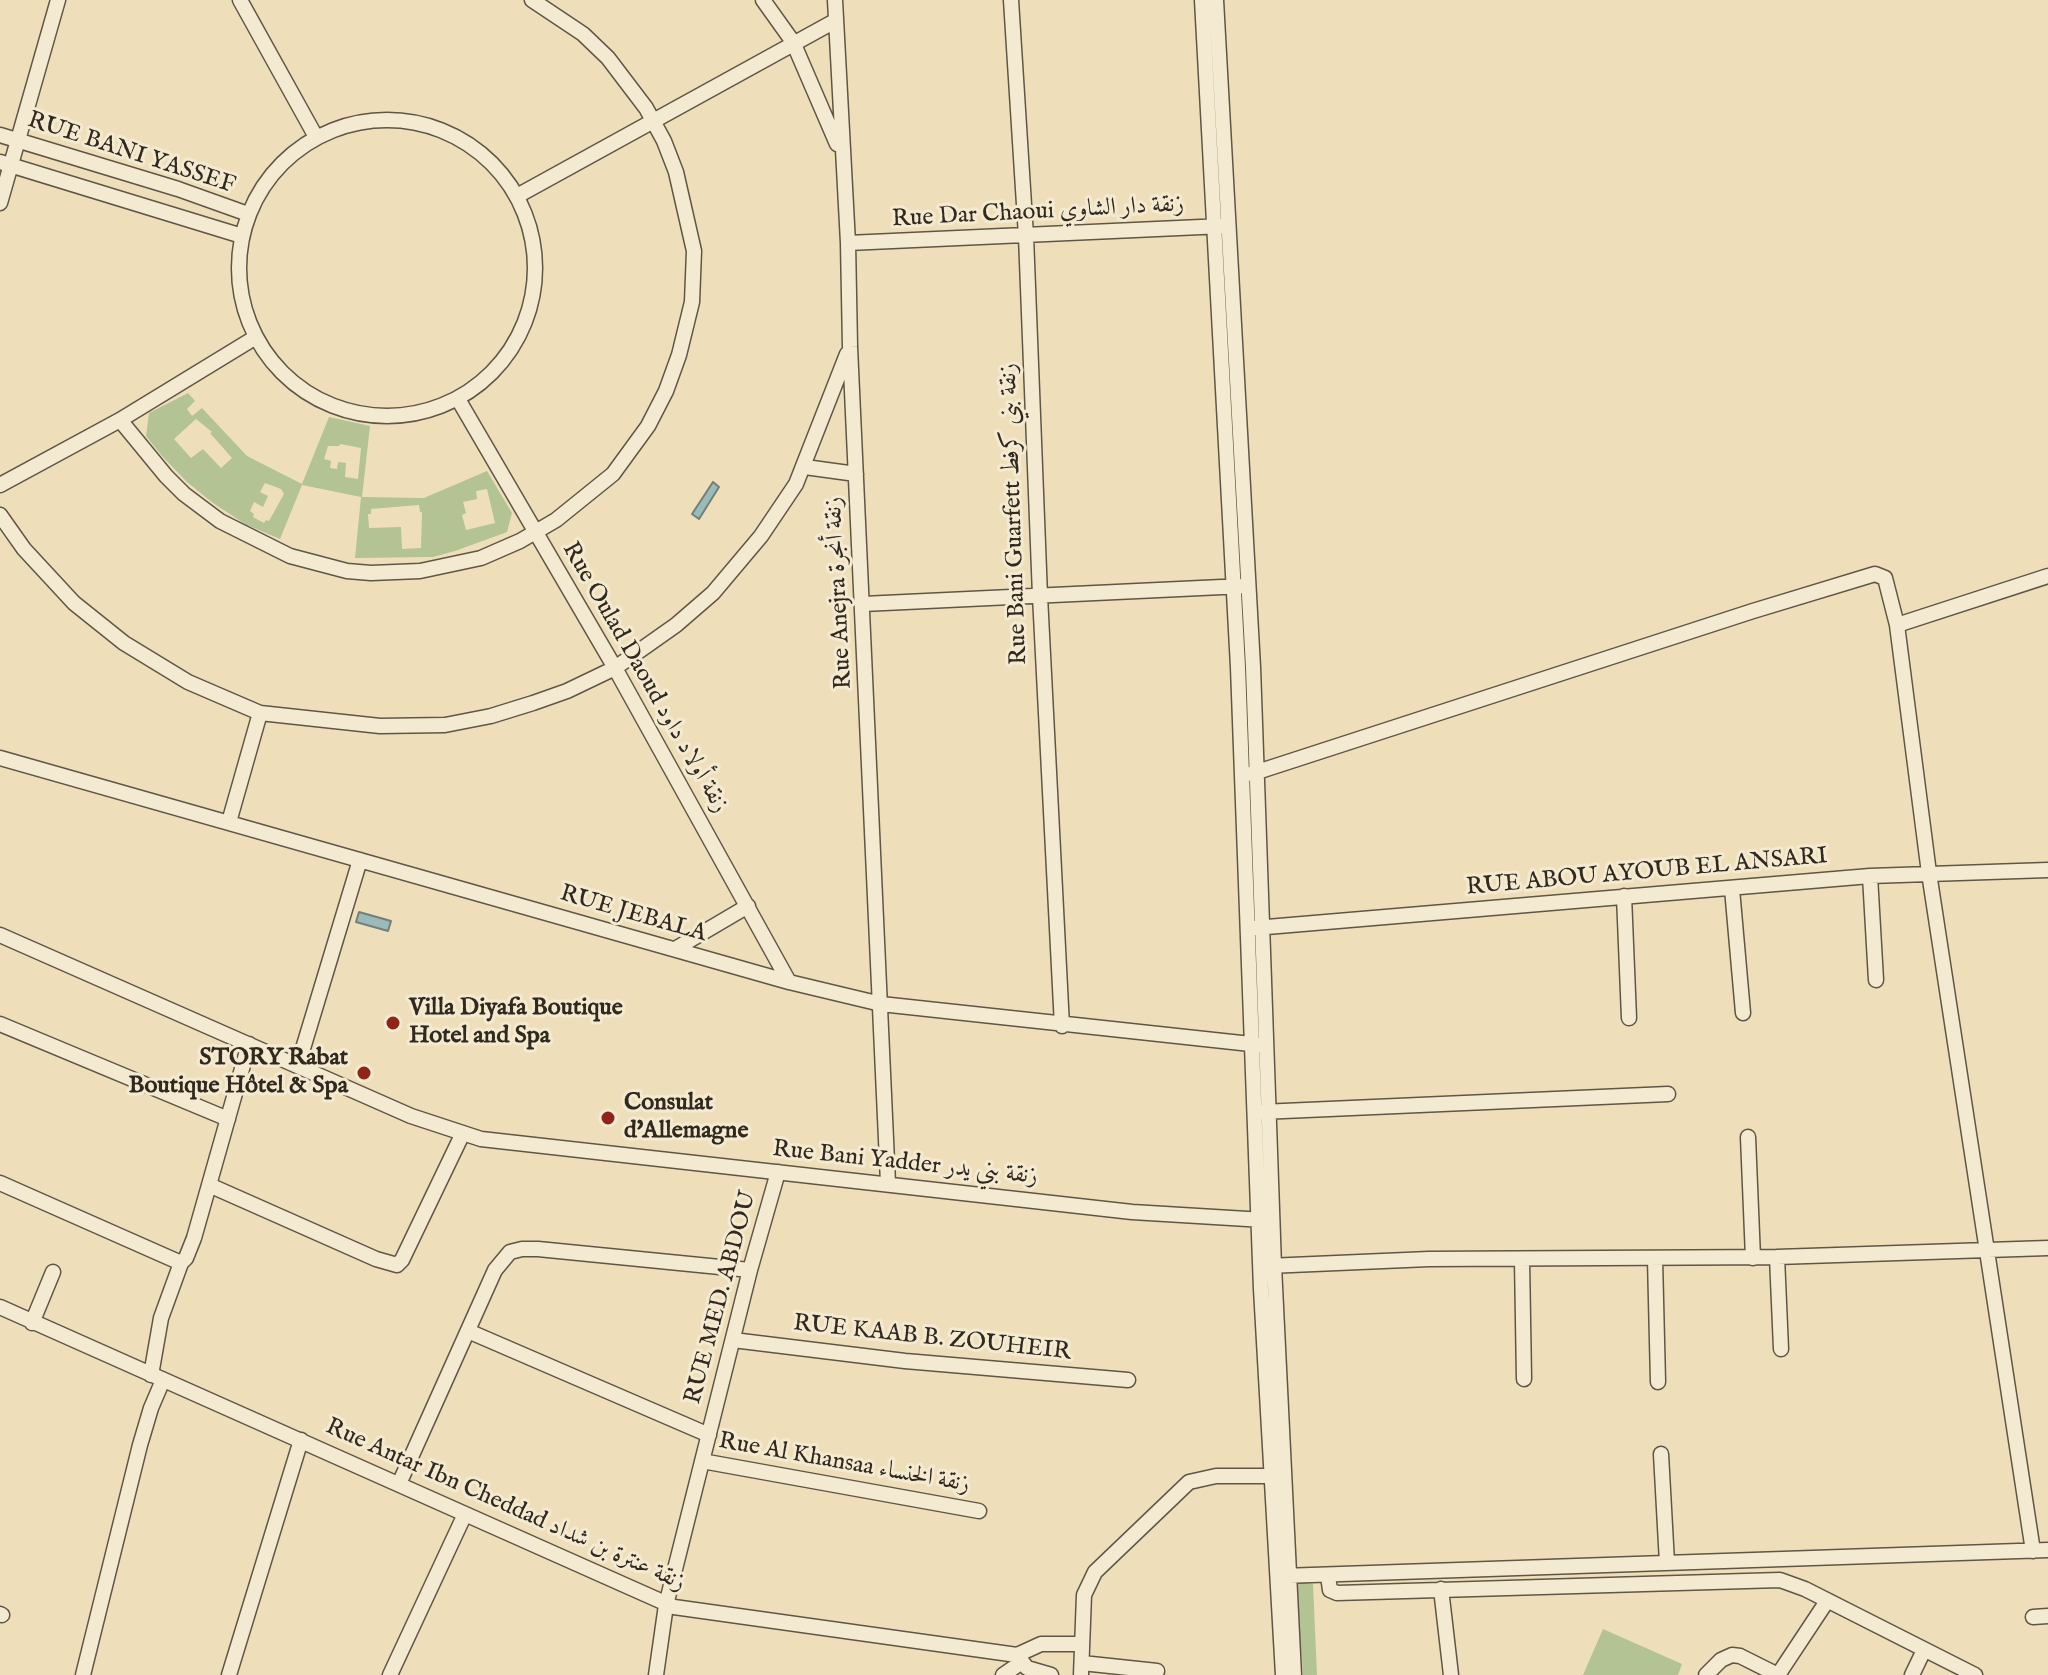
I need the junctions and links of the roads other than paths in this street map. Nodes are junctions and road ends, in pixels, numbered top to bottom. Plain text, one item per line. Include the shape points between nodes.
1 (58, 0) edge
2 (240, 0) edge
3 (532, 0) edge
4 (763, 0) edge
5 (835, 0) edge
6 (1011, 0) edge
7 (1202, 0) edge
8 (1216, 0) edge
9 (835, 21) junction
10 (793, 42) junction
11 (654, 120) junction
12 (0, 135) edge
13 (316, 137) junction
14 (17, 140) junction
15 (842, 155) junction
16 (5, 164) edge
17 (517, 196) junction
18 (0, 203) edge
19 (248, 214) junction
20 (1222, 226) junction
21 (242, 236) junction
22 (1026, 236) junction
23 (848, 243) junction
24 (256, 337) junction
25 (850, 347) junction
26 (458, 399) junction
27 (120, 420) junction
28 (805, 467) junction
29 (856, 474) junction
30 (0, 485) edge
31 (0, 515) edge
32 (535, 533) junction
33 (2048, 576) edge
34 (1241, 586) junction
35 (1040, 596) junction
36 (863, 604) junction
37 (1897, 625) junction
38 (615, 668) junction
39 (260, 713) junction
40 (0, 758) edge
41 (1250, 775) junction
42 (229, 822) junction
43 (360, 860) junction
44 (2048, 870) edge
45 (1929, 873) junction
46 (1870, 876) junction
47 (1732, 889) junction
48 (1624, 896) junction
49 (748, 906) junction
50 (1257, 928) junction
51 (0, 935) edge
52 (675, 949) junction
53 (1876, 980) dead end
54 (789, 982) junction
55 (881, 1004) junction
56 (1743, 1013) dead end
57 (1629, 1018) dead end
58 (0, 1024) edge
59 (1062, 1026) junction
60 (249, 1044) junction
61 (1260, 1045) junction
62 (298, 1065) junction
63 (1668, 1094) dead end
64 (1262, 1112) junction
65 (228, 1119) junction
66 (462, 1135) junction
67 (1748, 1137) dead end
68 (778, 1172) junction
69 (0, 1183) edge
70 (888, 1183) junction
71 (209, 1185) junction
72 (1265, 1220) junction
73 (2048, 1248) edge
74 (1986, 1250) junction
75 (1777, 1257) junction
76 (1753, 1258) junction
77 (1655, 1259) junction
78 (1522, 1260) junction
79 (181, 1263) junction
80 (1267, 1266) junction
81 (750, 1270) junction
82 (53, 1272) dead end
83 (0, 1307) edge
84 (32, 1323) junction
85 (468, 1331) junction
86 (733, 1340) junction
87 (1781, 1349) dead end
88 (157, 1378) junction
89 (1524, 1379) dead end
90 (1128, 1380) dead end
91 (1658, 1382) dead end
92 (709, 1435) junction
93 (301, 1440) junction
94 (1661, 1454) dead end
95 (702, 1461) junction
96 (1278, 1476) junction
97 (399, 1484) junction
98 (979, 1511) dead end
99 (465, 1514) junction
100 (2041, 1550) edge
101 (1667, 1563) junction
102 (1284, 1576) junction
103 (1328, 1576) junction
104 (1441, 1589) junction
105 (1827, 1601) junction
106 (666, 1605) junction
107 (1081, 1644) junction
108 (1924, 1650) junction
109 (1019, 1659) junction
110 (1082, 1669) edge
111 (1157, 1671) dead end
112 (83, 1675) edge
113 (229, 1675) edge
114 (390, 1675) edge
115 (656, 1675) edge
116 (1003, 1675) edge
117 (1051, 1675) edge
118 (1283, 1675) edge
119 (1294, 1675) edge
120 (1451, 1675) edge
121 (1706, 1675) edge
122 (1912, 1675) edge
123 (1975, 1675) edge

1 - 14 street
2 - 13 street
3 - 11 street via 565,20 608,58
4 - 10 street
5 - 9 street, Rue Anejra زنقة أنجرة
6 - 22 street, Rue Bani Guarfett زنقة بني كرفط
7 - 20 street
8 - 20 street
9 - 10 street
9 - 15 street, Rue Anejra زنقة أنجرة
10 - 11 street
10 - 15 street
11 - 17 street
11 - 32 street via 676,172 694,251 689,323 666,391 635,448 585,498
12 - 14 street, RUE BANI YASSEF
13 - 17 street via 371,120 428,126 479,152
13 - 19 street via 283,162
14 - 16 street
14 - 19 street, RUE BANI YASSEF
15 - 23 street, Rue Anejra زنقة أنجرة
16 - 18 street
16 - 21 street, RUE BANI YASSEF
17 - 26 street via 530,227 535,260 524,325 508,355
19 - 21 street
20 - 22 street, Rue Dar Chaoui زنقة دار الشاوي
20 - 34 street
21 - 24 street via 240,287
22 - 23 street, Rue Dar Chaoui زنقة دار الشاوي
22 - 35 street, Rue Bani Guarfett زنقة بني كرفط
23 - 25 street, Rue Anejra زنقة أنجرة
24 - 26 street via 299,387 328,404 394,416
24 - 27 street
25 - 28 street
25 - 29 street, Rue Anejra زنقة أنجرة
26 - 32 street, Rue Oulad Daoud زنقة أولاد داود
27 - 30 street
27 - 32 street via 166,476 202,509 264,545 308,561 371,573 420,571 481,558
28 - 29 street
28 - 38 street via 761,536 713,593
29 - 36 street, Rue Anejra زنقة أنجرة
31 - 39 street via 74,603 124,643 188,682
32 - 38 street, Rue Oulad Daoud زنقة أولاد داود
33 - 37 street
34 - 35 street
34 - 41 street
35 - 36 street
35 - 59 street, Rue Bani Guarfett زنقة بني كرفط
36 - 55 street, Rue Anejra زنقة أنجرة
37 - 41 street via 1888,581 1875,574
37 - 45 street
38 - 39 street via 533,703 445,725 380,726
38 - 49 street, Rue Oulad Daoud زنقة أولاد داود
39 - 42 street
40 - 42 street, RUE JEBALA
41 - 50 street
42 - 43 street, RUE JEBALA
43 - 52 street, RUE JEBALA
43 - 62 street
44 - 45 street, RUE ABOU AYOUB EL ANSARI
45 - 46 street, RUE ABOU AYOUB EL ANSARI
45 - 74 street
46 - 47 street, RUE ABOU AYOUB EL ANSARI
46 - 53 street
47 - 48 street, RUE ABOU AYOUB EL ANSARI
47 - 56 street
48 - 50 street, RUE ABOU AYOUB EL ANSARI
48 - 57 street
49 - 52 street
49 - 54 street, Rue Oulad Daoud زنقة أولاد داود
50 - 61 street
51 - 60 street, Rue Bani Yadder زنقة بني يدر
52 - 54 street, RUE JEBALA
54 - 55 street, RUE JEBALA
55 - 59 street, RUE JEBALA
55 - 70 street, Rue Anejra زنقة أنجرة
58 - 65 street
59 - 61 street, RUE JEBALA
60 - 62 street, Rue Bani Yadder زنقة بني يدر
60 - 65 street
61 - 64 street
62 - 66 street, Rue Bani Yadder زنقة بني يدر
63 - 64 street
64 - 72 street
65 - 71 street
66 - 68 street, Rue Bani Yadder زنقة بني يدر
66 - 71 street via 397,1265
67 - 76 street
68 - 70 street, Rue Bani Yadder زنقة بني يدر
68 - 81 street, RUE MED. ABDOU
69 - 79 street
70 - 72 street, Rue Bani Yadder زنقة بني يدر via 1132,1212
71 - 79 street
72 - 80 street
73 - 74 street
74 - 75 street
74 - 100 street
75 - 76 street
75 - 87 street
76 - 77 street
77 - 78 street
77 - 91 street
78 - 80 street
78 - 89 street
79 - 88 street via 156,1333
80 - 96 street
81 - 85 street via 518,1249 498,1264
81 - 86 street, RUE MED. ABDOU
82 - 84 street
83 - 84 street, Rue Antar Ibn Cheddad زنقة عنترة بن شداد
84 - 88 street, Rue Antar Ibn Cheddad زنقة عنترة بن شداد
85 - 92 street, RUE MED. ABDOU
85 - 97 street
86 - 90 street, RUE KAAB B. ZOUHEIR
86 - 92 street, RUE MED. ABDOU
88 - 93 street, Rue Antar Ibn Cheddad زنقة عنترة بن شداد
88 - 112 street
92 - 95 street, RUE MED. ABDOU
93 - 97 street, Rue Antar Ibn Cheddad زنقة عنترة بن شداد
93 - 113 street
94 - 101 street
95 - 98 street, Rue Al Khansaa زنقة الخنساء
95 - 106 street, RUE MED. ABDOU
96 - 102 street
96 - 107 street via 1207,1477 1183,1486 1091,1577 1084,1595
97 - 99 street, Rue Antar Ibn Cheddad زنقة عنترة بن شداد
99 - 106 street, Rue Antar Ibn Cheddad زنقة عنترة بن شداد
99 - 114 street
100 - 101 street
101 - 103 street
102 - 103 street
102 - 118 street
102 - 119 street
103 - 104 street via 1334,1593
104 - 105 street via 1780,1580
104 - 120 street
105 - 108 street
105 - 121 street via 1778,1675 1732,1655
106 - 109 street, Rue Antar Ibn Cheddad زنقة عنترة بن شداد
106 - 115 street, RUE MED. ABDOU
107 - 109 street via 1041,1644
107 - 110 street
108 - 122 street
108 - 123 street
109 - 116 street
109 - 117 street via 1034,1671
110 - 111 street

